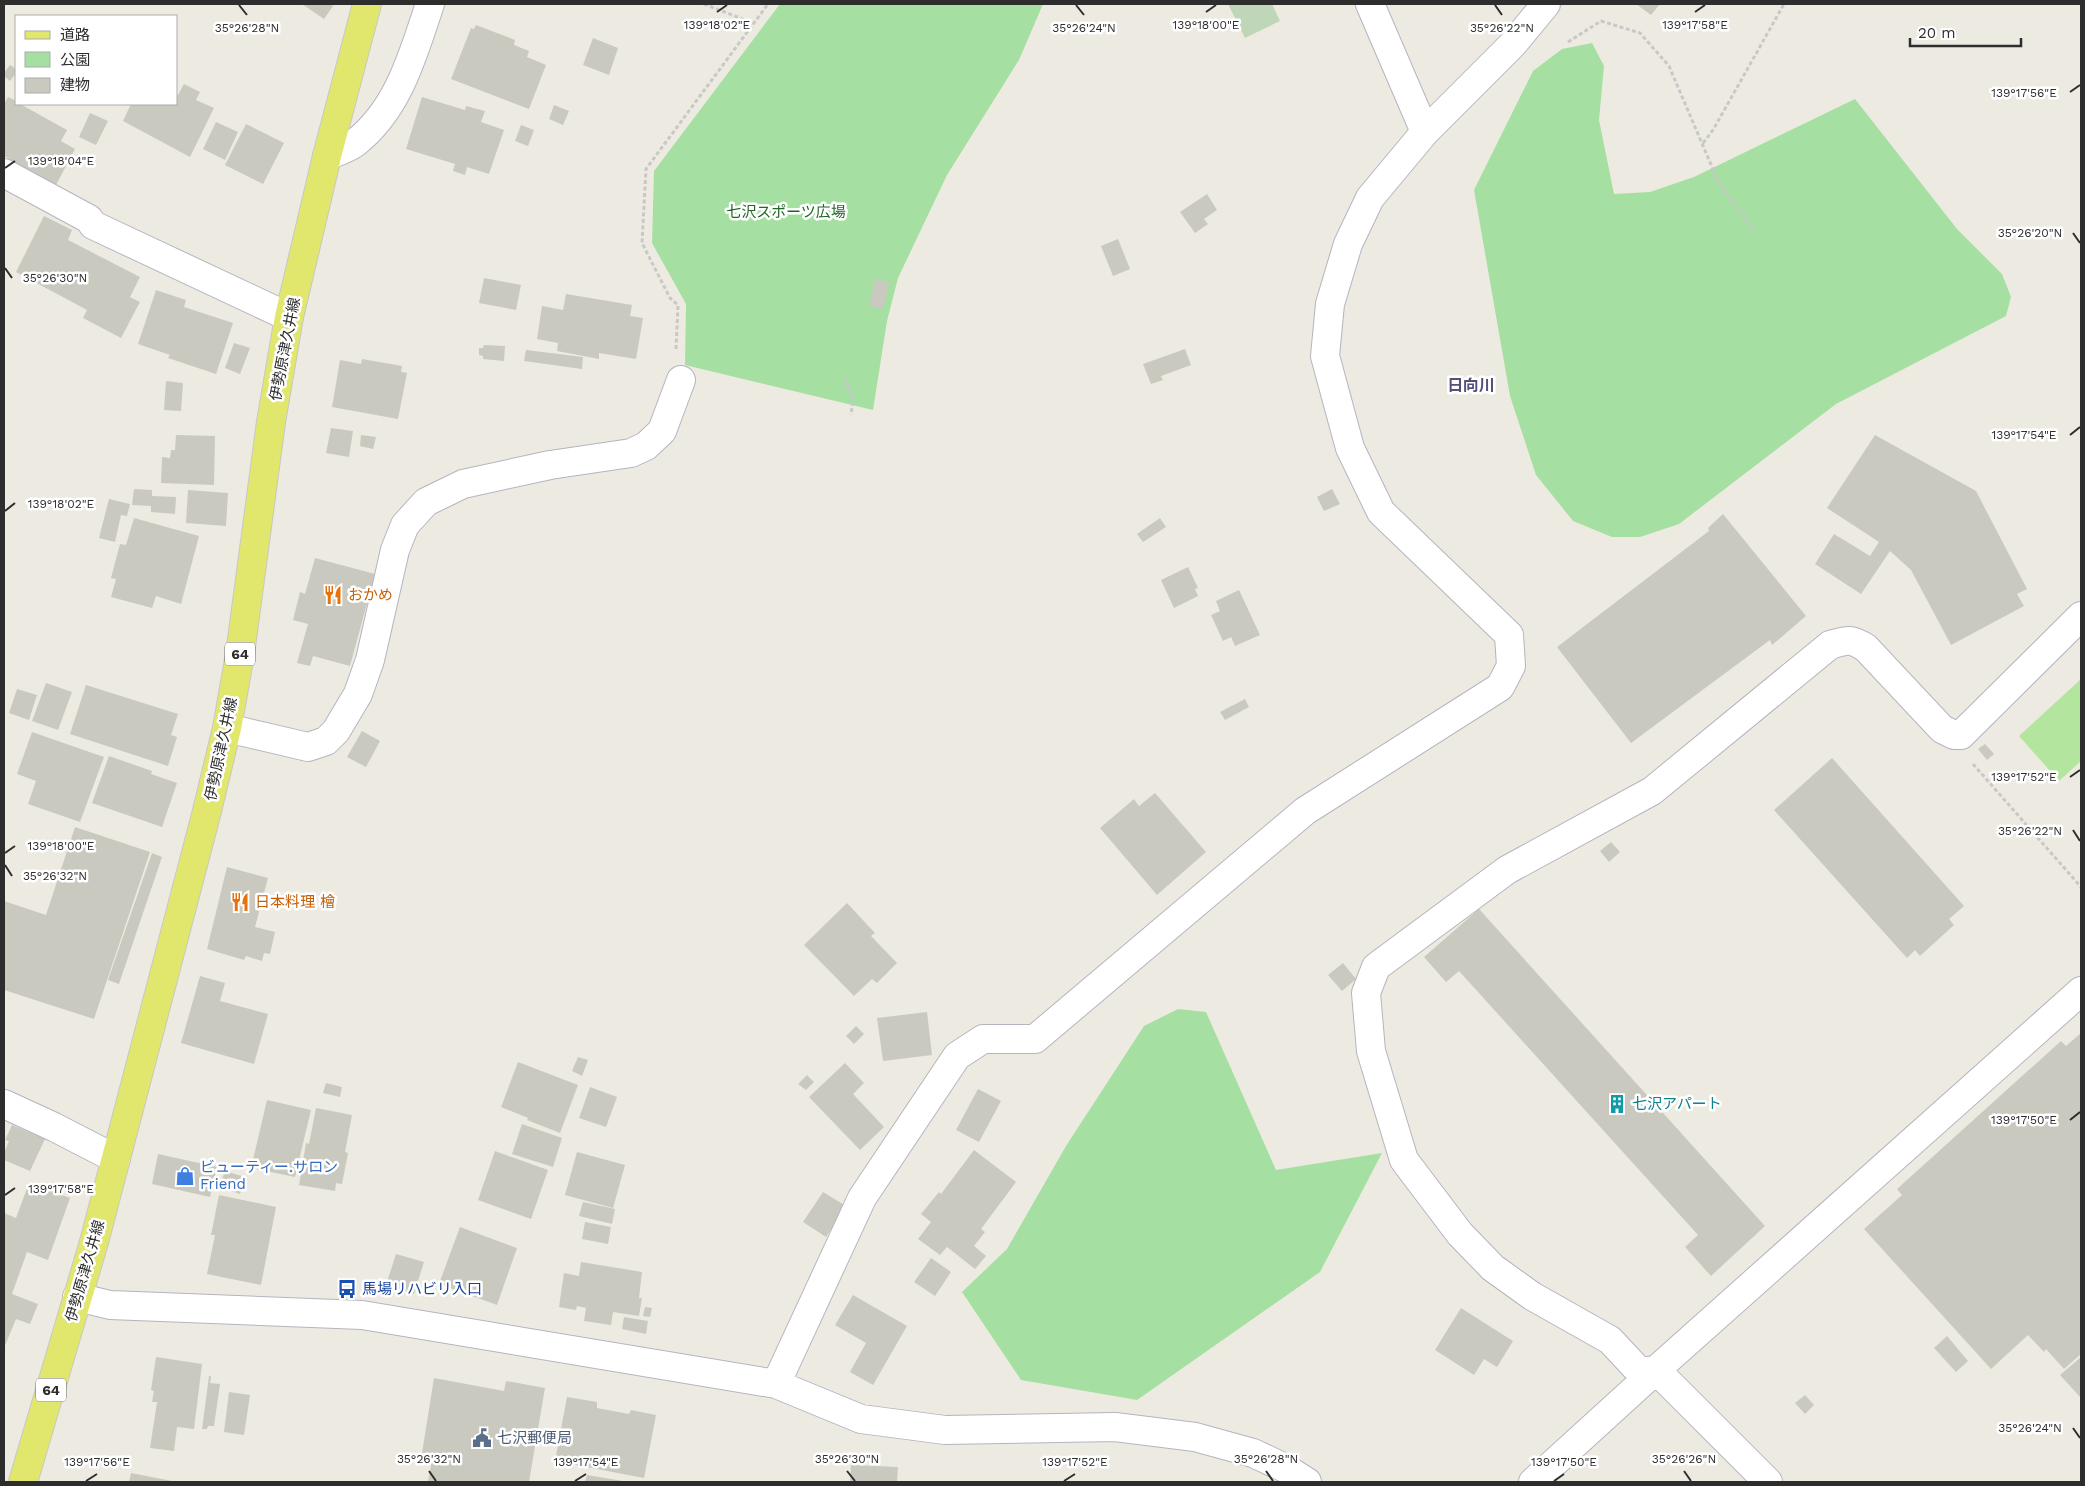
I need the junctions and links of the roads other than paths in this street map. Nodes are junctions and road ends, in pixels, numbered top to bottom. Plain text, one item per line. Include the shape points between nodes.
1 (367, 4) edge
2 (430, 4) edge
3 (1370, 4) edge
4 (1546, 4) edge
5 (1424, 132) junction
6 (327, 156) junction
7 (4, 173) edge
8 (290, 317) junction
9 (678, 368) road end
10 (2081, 616) edge
11 (227, 728) junction
12 (2081, 991) edge
13 (4, 1104) edge
14 (116, 1159) junction
15 (77, 1297) junction
16 (1656, 1370) junction
17 (776, 1384) junction
18 (23, 1482) edge
19 (1307, 1482) edge
20 (1533, 1482) edge
21 (1768, 1482) edge

1 - 6 main road, 伊勢原津久井線 / 64
2 - 6 street via 406,75 382,117 354,144
3 - 5 street
4 - 5 street via 1513,44
5 - 17 street via 1370,198 1348,244 1330,304 1325,356 1350,448 1381,512 1509,635 1511,666 1500,687 1305,810 1035,1039 983,1039 956,1056 862,1198
6 - 8 main road, 伊勢原津久井線 / 64
7 - 8 street via 93,224
8 - 11 main road, 伊勢原津久井線 / 64 via 271,422
9 - 11 street via 662,431 646,446 631,454 550,465 464,484 426,502 405,525 395,550 370,660 358,694 336,732 326,741 308,747
10 - 16 street via 1961,735 1942,729 1866,648 1855,641 1845,640 1830,645 1652,791 1507,870 1376,967 1366,993 1371,1051 1404,1160 1460,1234 1493,1268 1532,1296 1610,1340 1640,1372
11 - 14 main road, 伊勢原津久井線 / 64
12 - 16 street
13 - 14 street
14 - 15 main road, 伊勢原津久井線 / 64
15 - 17 street via 110,1305 362,1314
15 - 18 main road, 伊勢原津久井線 / 64
16 - 20 street
16 - 21 street
17 - 19 street via 861,1419 945,1430 1115,1427 1195,1437 1252,1453

